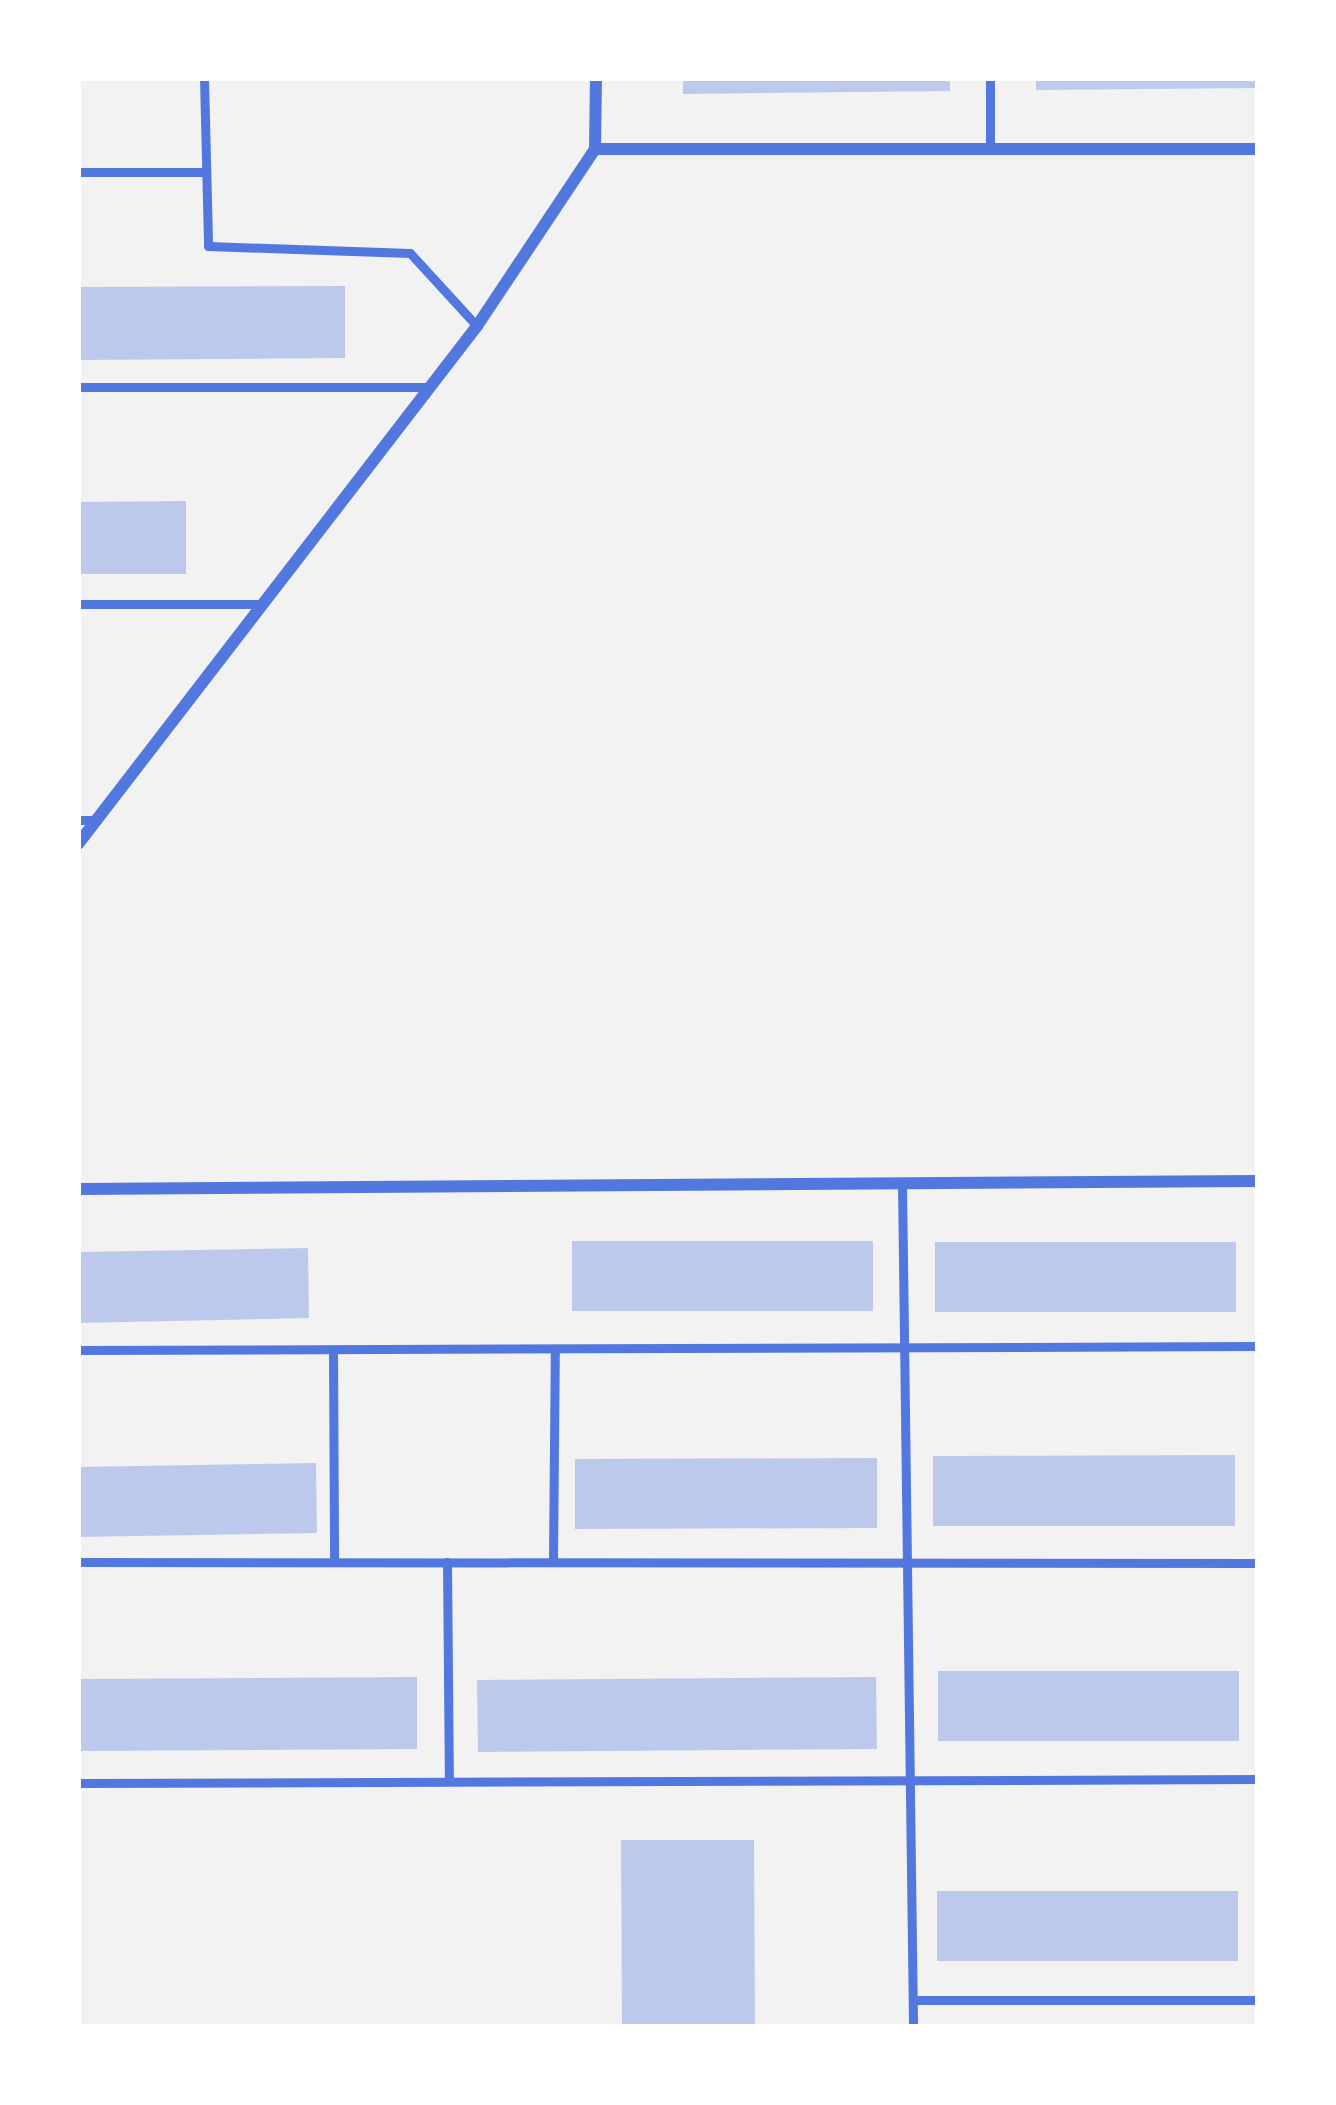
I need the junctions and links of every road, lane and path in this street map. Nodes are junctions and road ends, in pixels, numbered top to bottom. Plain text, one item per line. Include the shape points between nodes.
1 (204, 78) edge
2 (596, 78) edge
3 (990, 78) edge
4 (991, 148) junction
5 (595, 149) junction
6 (1258, 149) edge
7 (78, 172) edge
8 (206, 172) junction
9 (477, 326) junction
10 (78, 387) edge
11 (430, 387) junction
12 (78, 604) edge
13 (262, 604) junction
14 (78, 820) edge
15 (97, 820) junction
16 (78, 844) edge
17 (1258, 1181) edge
18 (902, 1183) junction
19 (78, 1189) edge
20 (1258, 1346) edge
21 (555, 1348) junction
22 (904, 1348) junction
23 (334, 1350) junction
24 (78, 1351) edge
25 (334, 1559) junction
26 (554, 1560) junction
27 (908, 1561) junction
28 (78, 1562) edge
29 (447, 1562) junction
30 (1258, 1563) edge
31 (1258, 1779) edge
32 (911, 1780) junction
33 (448, 1781) junction
34 (78, 1783) edge
35 (913, 2000) junction
36 (1258, 2000) edge
37 (913, 2027) edge

1 - 8 lane
2 - 5 street
3 - 4 lane
4 - 5 street
4 - 6 street
5 - 9 street
7 - 8 lane
8 - 9 lane via 208,246 410,253
9 - 11 street
10 - 11 lane
11 - 13 street
12 - 13 lane
13 - 15 street
14 - 15 lane
15 - 16 street
17 - 18 street
18 - 19 street
18 - 22 lane
20 - 22 lane
21 - 22 lane
21 - 23 lane
21 - 26 lane
22 - 27 lane
23 - 24 lane
23 - 25 lane
25 - 28 lane
25 - 29 lane
26 - 27 lane
26 - 29 lane
27 - 30 lane
27 - 32 lane
29 - 33 lane
31 - 32 lane
32 - 33 lane
32 - 35 lane
33 - 34 lane
35 - 36 lane
35 - 37 lane

